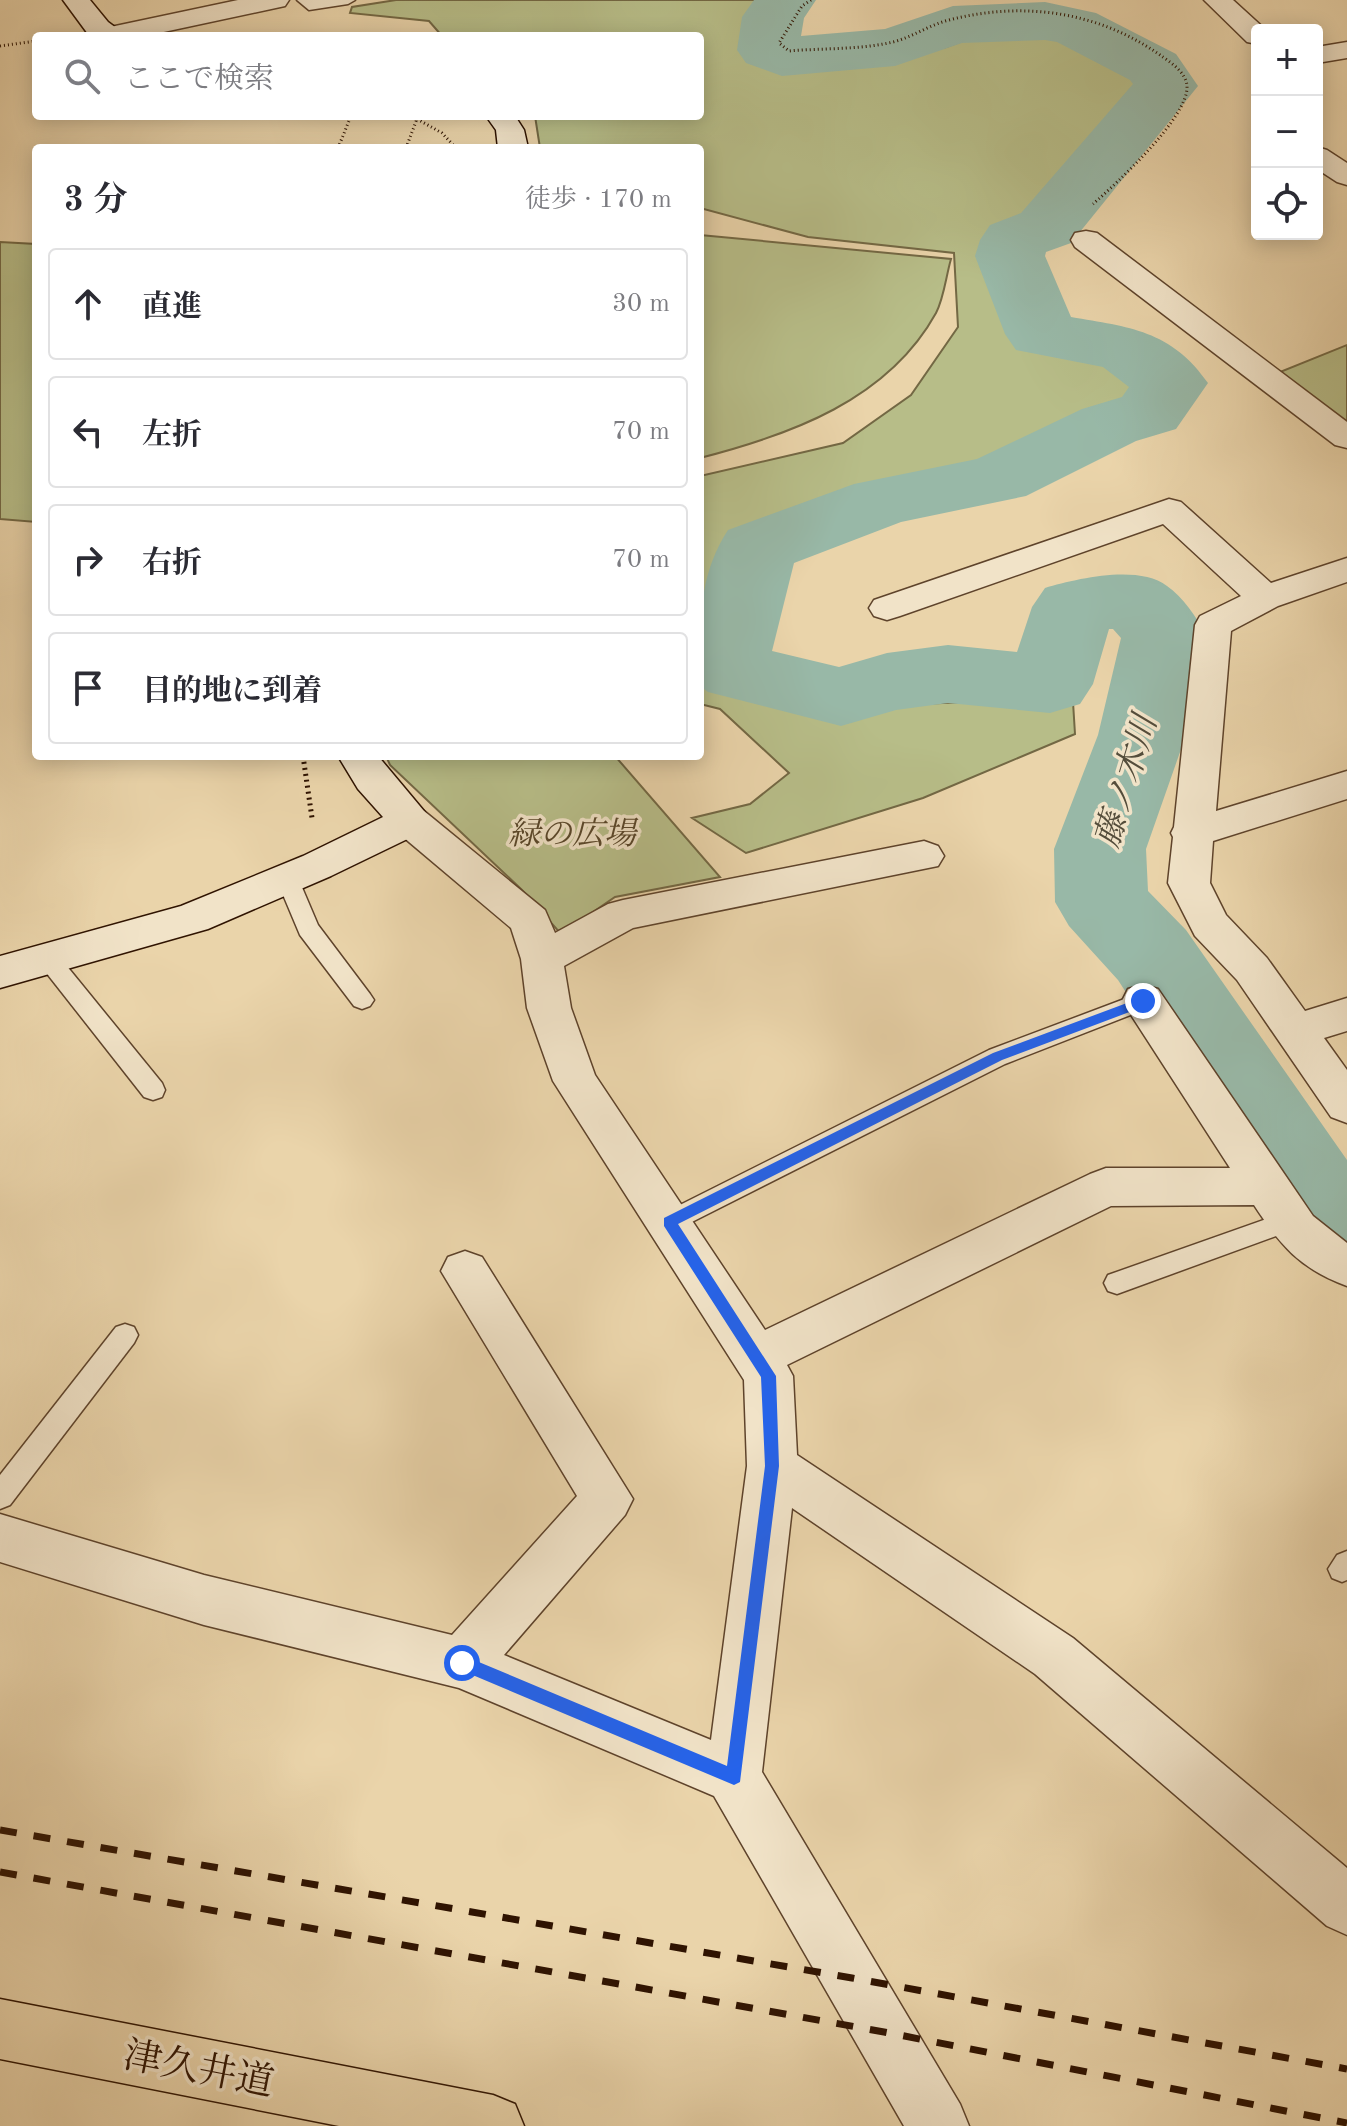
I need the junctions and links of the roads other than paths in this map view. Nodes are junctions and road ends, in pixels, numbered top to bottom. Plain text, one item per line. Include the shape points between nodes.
1 (76, 0) edge
2 (276, 0) edge
3 (304, 0) edge
4 (348, 0) edge
5 (1217, 0) edge
6 (1251, 31) edge
7 (105, 32) edge
8 (130, 32) edge
9 (1347, 50) edge
10 (1323, 54) edge
11 (503, 120) edge
12 (512, 144) edge
13 (1323, 160) edge
14 (1347, 176) edge
15 (1086, 225) road end
16 (1347, 438) edge
17 (1347, 569) edge
18 (1265, 598) junction
19 (887, 608) dead end
20 (360, 760) edge
21 (1347, 785) edge
22 (410, 821) junction
23 (1191, 833) junction
24 (924, 856) dead end
25 (302, 872) junction
26 (542, 959) junction
27 (49, 960) junction
28 (0, 972) edge
29 (362, 1000) dead end
30 (1143, 1001) joint
31 (1347, 1014) edge
32 (1297, 1030) junction
33 (153, 1090) dead end
34 (1347, 1105) edge
35 (1278, 1203) junction
36 (669, 1222) junction
37 (1347, 1266) edge
38 (465, 1271) dead end
39 (1117, 1283) dead end
40 (125, 1335) dead end
41 (756, 1357) junction
42 (772, 1466) junction
43 (0, 1496) edge
44 (0, 1538) edge
45 (462, 1663) junction
46 (734, 1777) junction
47 (1347, 1906) edge
48 (1, 2032) edge
49 (493, 2126) edge
50 (938, 2126) edge

1 - 7 street
2 - 8 street
3 - 4 lane via 309,6
5 - 6 street
9 - 10 street
11 - 12 street
13 - 14 street
15 - 16 street
17 - 18 street
18 - 19 street via 1169,510
18 - 23 street via 1213,625
20 - 22 street
21 - 23 street
22 - 25 street
22 - 26 street via 530,921
23 - 32 street via 1189,883 1210,925 1252,969
24 - 26 street via 623,915
25 - 27 street via 193,918
25 - 29 lane via 308,929
26 - 36 street via 549,1008 575,1081
27 - 28 street
27 - 33 lane
30 - 35 street
30 - 36 lane via 997,1057
31 - 32 street
32 - 34 street
35 - 37 street via 1317,1249
35 - 39 lane
35 - 41 street via 1106,1187
36 - 41 street
38 - 45 street via 607,1499
40 - 43 lane
41 - 42 street via 768,1376
42 - 46 street
42 - 47 street via 1054,1656
44 - 45 street via 204,1600
45 - 46 street
46 - 50 street
48 - 49 main road, 津久井道

